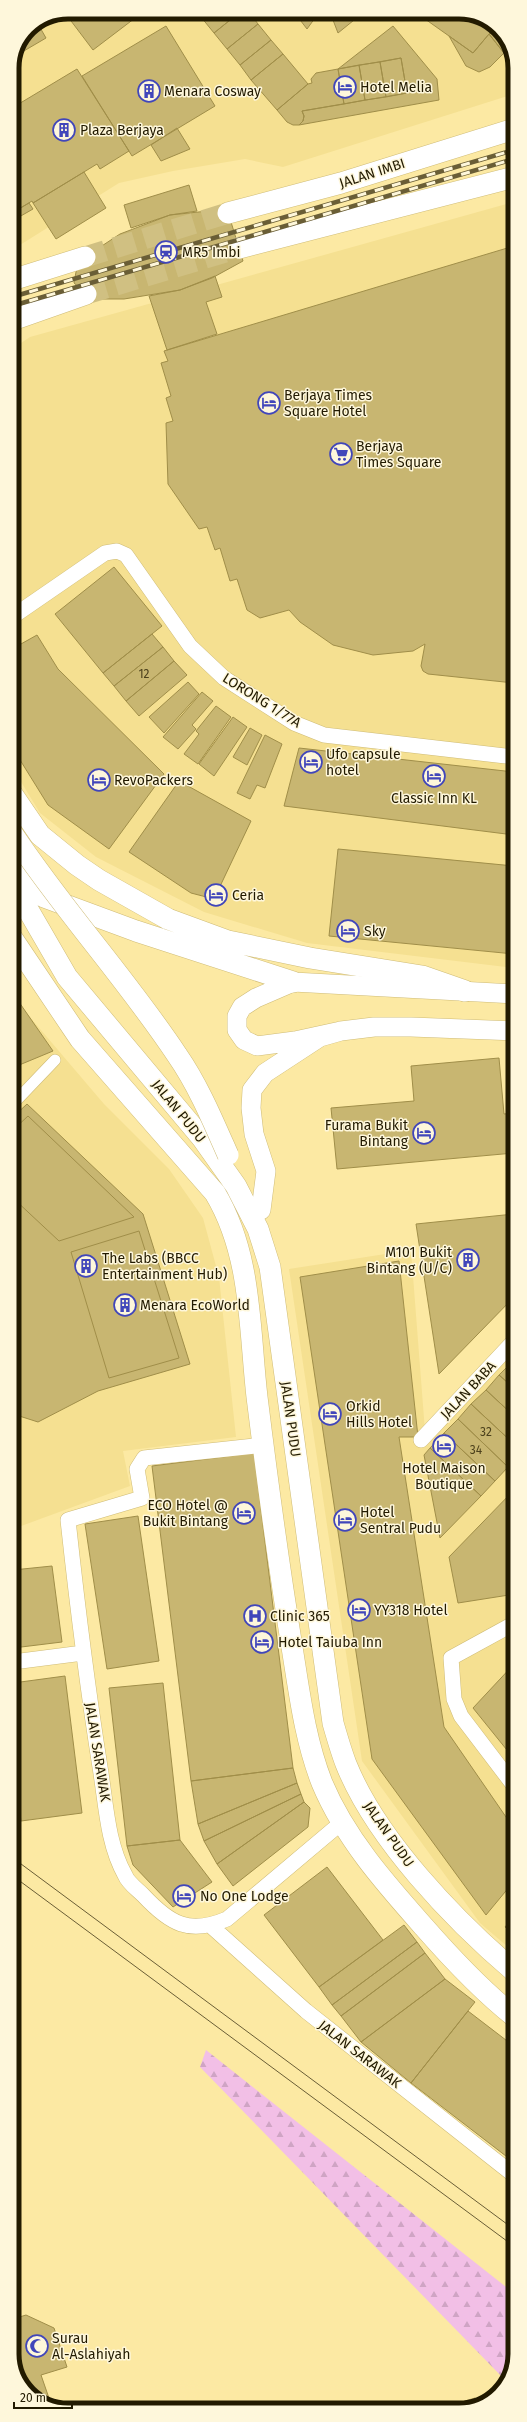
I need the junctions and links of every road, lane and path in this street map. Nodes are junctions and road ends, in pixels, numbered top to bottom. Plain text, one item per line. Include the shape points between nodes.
1 (508, 131) edge
2 (508, 179) edge
3 (228, 213) tunnel mouth
4 (239, 248) tunnel mouth
5 (85, 257) tunnel mouth
6 (19, 278) edge
7 (86, 294) tunnel mouth
8 (19, 318) edge
9 (19, 611) edge
10 (508, 756) edge
11 (19, 804) edge
12 (19, 844) edge
13 (19, 873) edge
14 (19, 894) edge
15 (19, 948) edge
16 (19, 970) edge
17 (293, 982) junction
18 (465, 991) junction
19 (508, 994) edge
20 (341, 1031) junction
21 (508, 1031) edge
22 (80, 1039) junction
23 (55, 1060) dead end
24 (19, 1097) edge
25 (261, 1210) junction
26 (270, 1267) junction
27 (508, 1346) edge
28 (421, 1440) dead end
29 (264, 1445) junction
30 (508, 1626) edge
31 (83, 1653) junction
32 (19, 1661) edge
33 (508, 1778) edge
34 (341, 1823) junction
35 (211, 1926) junction
36 (508, 1966) edge
37 (508, 2011) edge
38 (508, 2170) edge

1 - 3 main road, JALAN IMBI via 341,183
2 - 4 main road
5 - 6 main road
7 - 8 main road
9 - 10 street, LORONG 1/77A via 105,552 117,551 126,555 190,646 224,678 294,723 324,735
11 - 18 main road via 40,835 76,865 168,920 228,941 310,958 422,976
12 - 25 main road, bridge via 36,870 124,979 178,1056 204,1102 228,1154
13 - 17 main road via 44,897 136,931
14 - 26 main road, JALAN PUDU via 67,977 202,1138 236,1186 258,1229
15 - 22 main road, JALAN PUDU
16 - 22 main road via 53,1014
17 - 18 street
17 - 20 street via 262,994 242,1007 237,1030 244,1040 257,1046
18 - 19 street
20 - 21 street via 374,1027
20 - 25 street via 320,1037 264,1073 252,1090 254,1134 266,1170
22 - 29 main road, JALAN PUDU via 215,1193 228,1217 245,1271
23 - 24 street
25 - 26 main road
26 - 36 main road, JALAN PUDU via 333,1723 346,1764 373,1815 423,1880 479,1941
27 - 28 street, JALAN BABA
29 - 31 street, JALAN SARAWAK via 144,1458 137,1469 142,1498 68,1520
29 - 34 main road, JALAN PUDU via 278,1564 307,1740 322,1782
30 - 33 street via 450,1658 454,1699 461,1716
31 - 32 street
31 - 35 street, JALAN SARAWAK via 112,1841 125,1877 156,1910 172,1922 191,1928
34 - 35 street, JALAN SARAWAK via 228,1920
34 - 37 main road, JALAN PUDU via 393,1893 456,1963
35 - 38 street, JALAN SARAWAK via 306,2011

